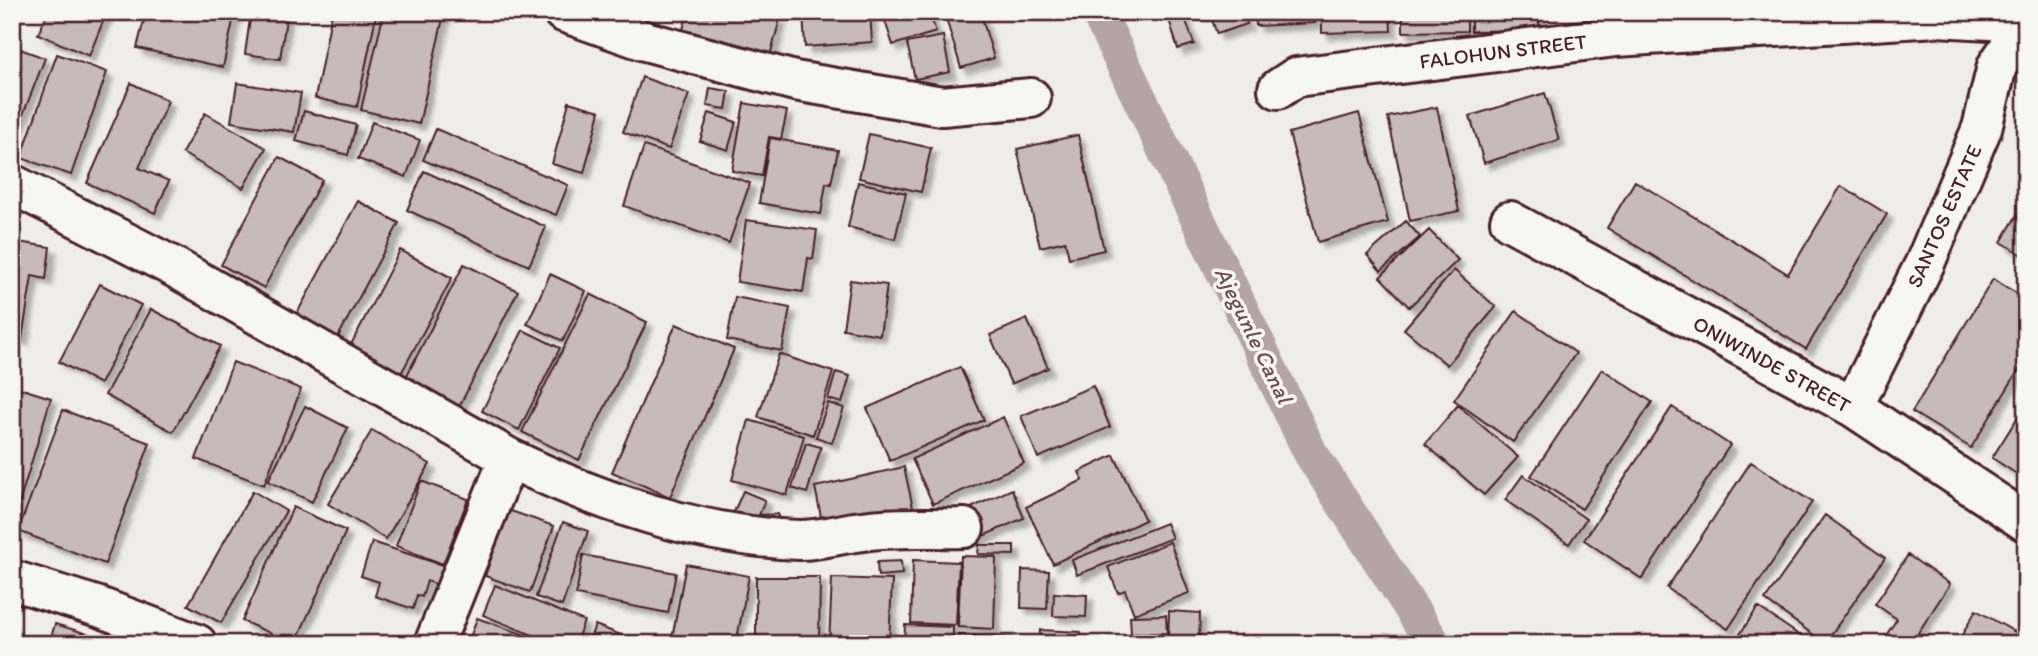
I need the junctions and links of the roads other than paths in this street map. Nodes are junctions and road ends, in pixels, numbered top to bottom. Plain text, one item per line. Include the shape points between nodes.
1 (563, 12) edge
2 (1936, 14) edge
3 (2026, 23) edge
4 (1615, 25) edge
5 (1278, 89) dead end
6 (1031, 98) dead end
7 (12, 184) edge
8 (1510, 221) dead end
9 (1853, 407) junction
10 (509, 458) junction
11 (2026, 523) edge
12 (964, 528) dead end
13 (12, 580) edge
14 (197, 644) edge
15 (434, 644) edge

1 - 6 street via 645,41 795,81 942,106
2 - 3 street, FALOHUN STREET
2 - 4 street, FALOHUN STREET
3 - 9 street, SANTOS ESTATE via 1997,66 1977,141 1925,263
4 - 5 street, FALOHUN STREET via 1296,77
7 - 10 street via 172,266
8 - 9 street, ONIWINDE STREET
9 - 11 street, ONIWINDE STREET
10 - 12 street via 561,483 725,534 802,540 866,530
10 - 15 street
13 - 14 street

